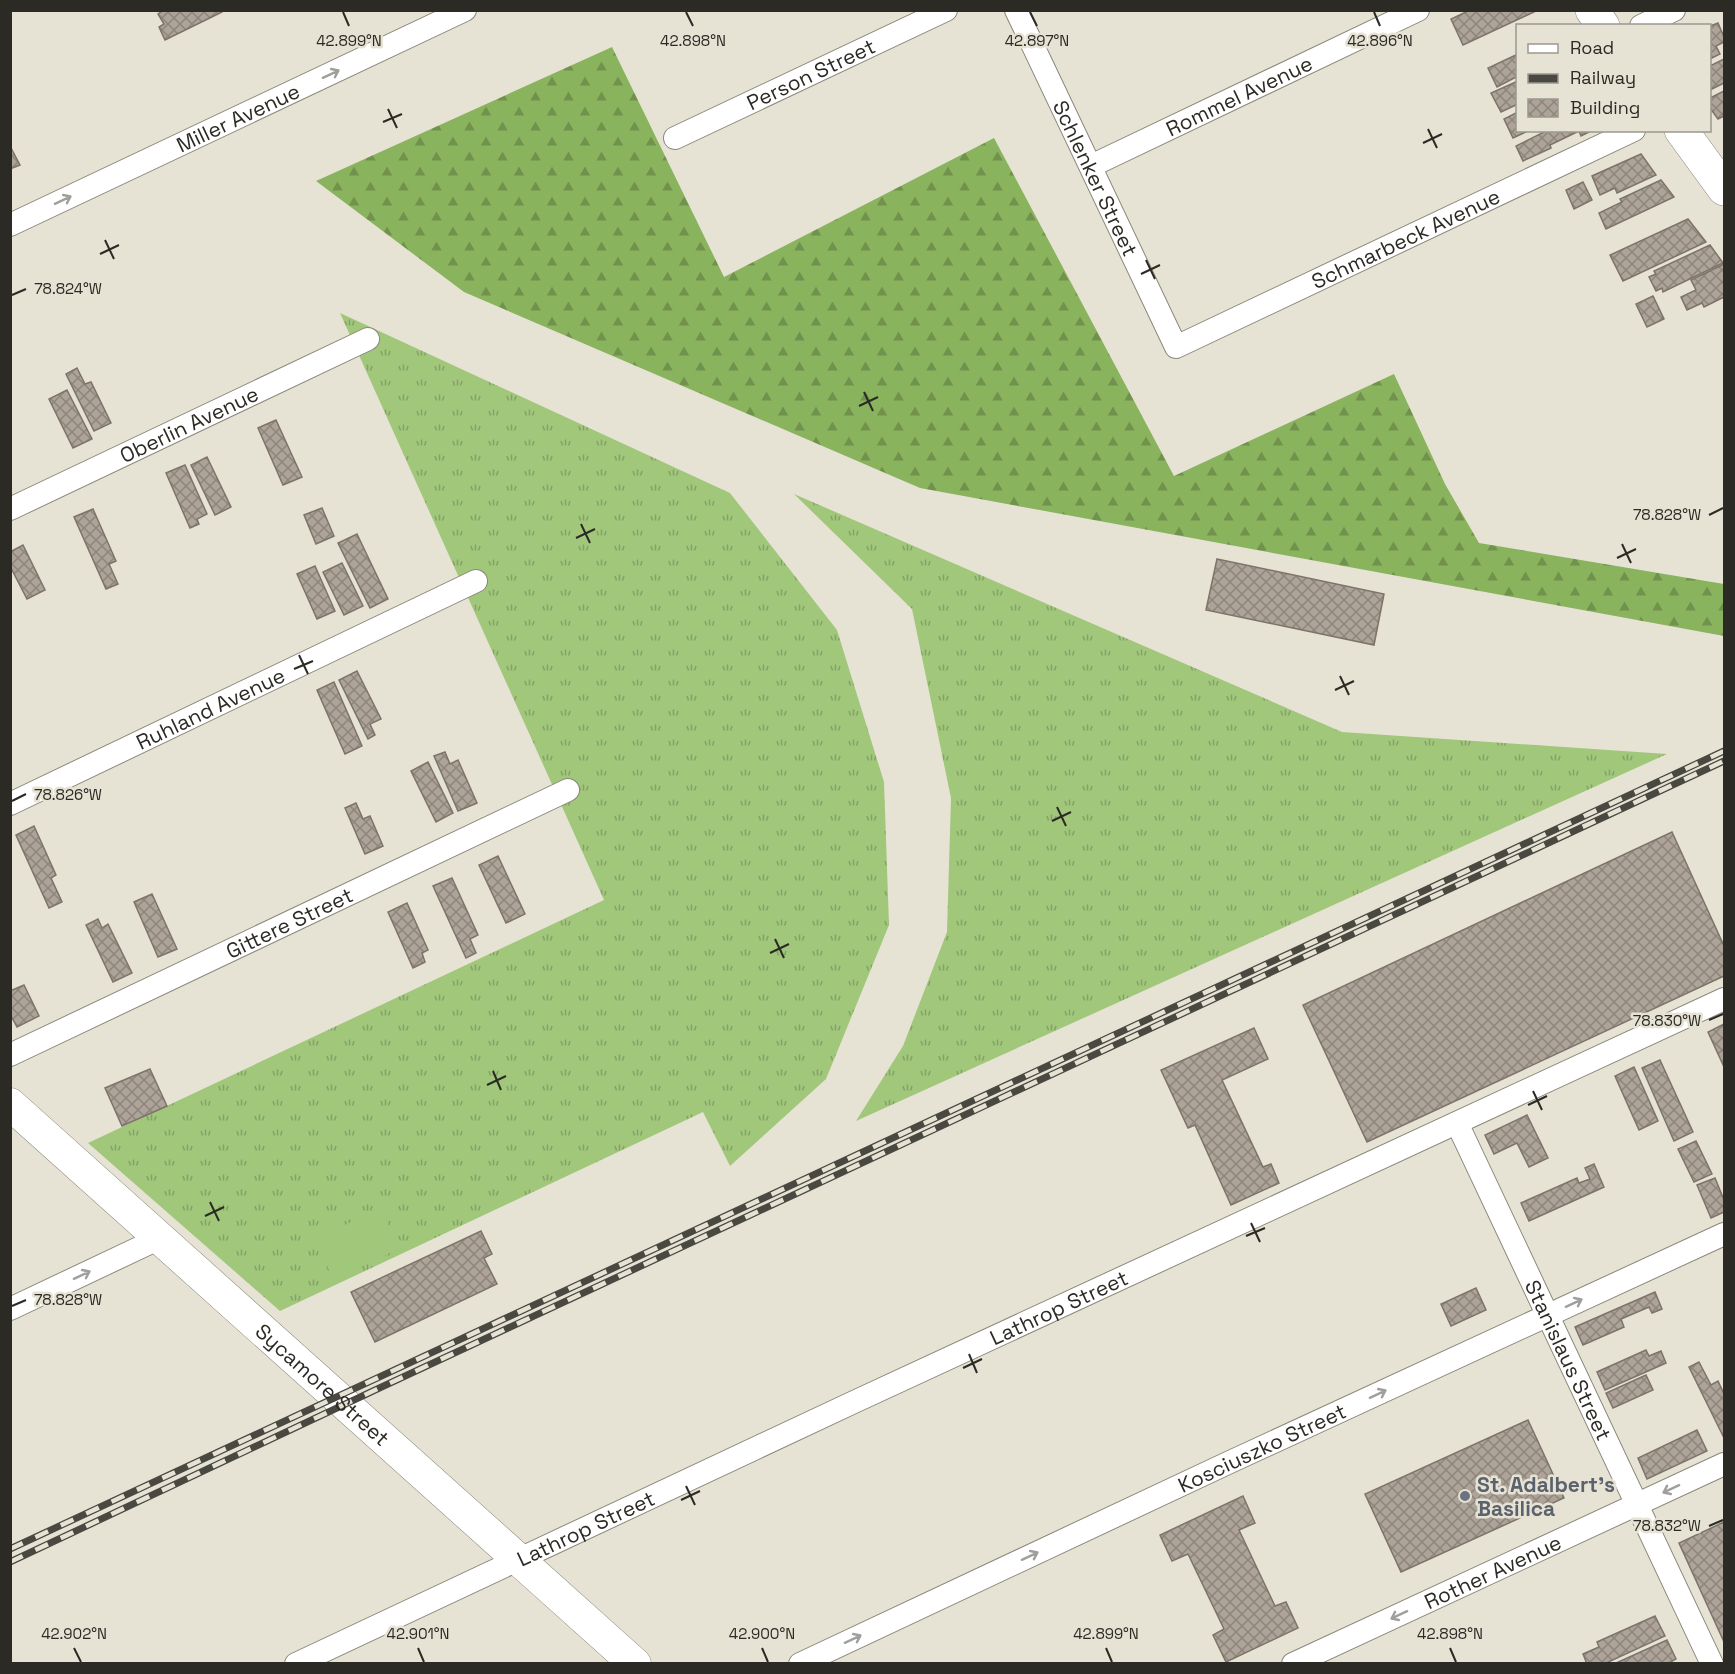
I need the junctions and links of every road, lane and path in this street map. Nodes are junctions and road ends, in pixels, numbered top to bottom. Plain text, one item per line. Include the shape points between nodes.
1 (465, 10) edge
2 (946, 10) edge
3 (1016, 10) edge
4 (1418, 10) edge
5 (1592, 10) edge
6 (1674, 10) edge
7 (1602, 24) edge
8 (1645, 24) edge
9 (1630, 132) edge
10 (1682, 132) edge
11 (675, 138) dead end
12 (1091, 166) junction
13 (1725, 189) edge
14 (10, 225) edge
15 (368, 339) dead end
16 (1176, 346) joint
17 (10, 509) edge
18 (476, 581) dead end
19 (568, 790) dead end
20 (10, 804) edge
21 (1725, 999) edge
22 (10, 1055) edge
23 (10, 1104) edge
24 (1457, 1123) junction
25 (1725, 1234) edge
26 (160, 1238) junction
27 (10, 1309) edge
28 (1548, 1316) junction
29 (1725, 1464) edge
30 (1637, 1505) junction
31 (519, 1559) junction
32 (296, 1664) edge
33 (635, 1664) edge
34 (800, 1664) edge
35 (1293, 1664) edge
36 (1712, 1664) edge

14 -> 1 street, Miller Avenue
2 - 11 street, Person Street
3 - 12 street, Schlenker Street
4 - 12 street, Rommel Avenue
5 - 7 main road
6 - 8 street
9 - 16 street, Schmarbeck Avenue
10 - 13 main road
12 - 16 street, Schlenker Street
15 - 17 street, Oberlin Avenue
18 - 20 street, Ruhland Avenue
19 - 22 street, Gittere Street
21 - 24 street, Lathrop Street
23 - 26 street, Sycamore Street
24 - 28 street, Stanislaus Street
24 - 31 street, Lathrop Street
28 -> 25 street, Kosciuszko Street
27 -> 26 street
26 - 31 street, Sycamore Street
28 - 30 street, Stanislaus Street
34 -> 28 street, Kosciuszko Street
29 -> 30 street, Rother Avenue
30 -> 35 street, Rother Avenue
30 - 36 street, Stanislaus Street
31 - 32 street, Lathrop Street
31 - 33 street, Sycamore Street

